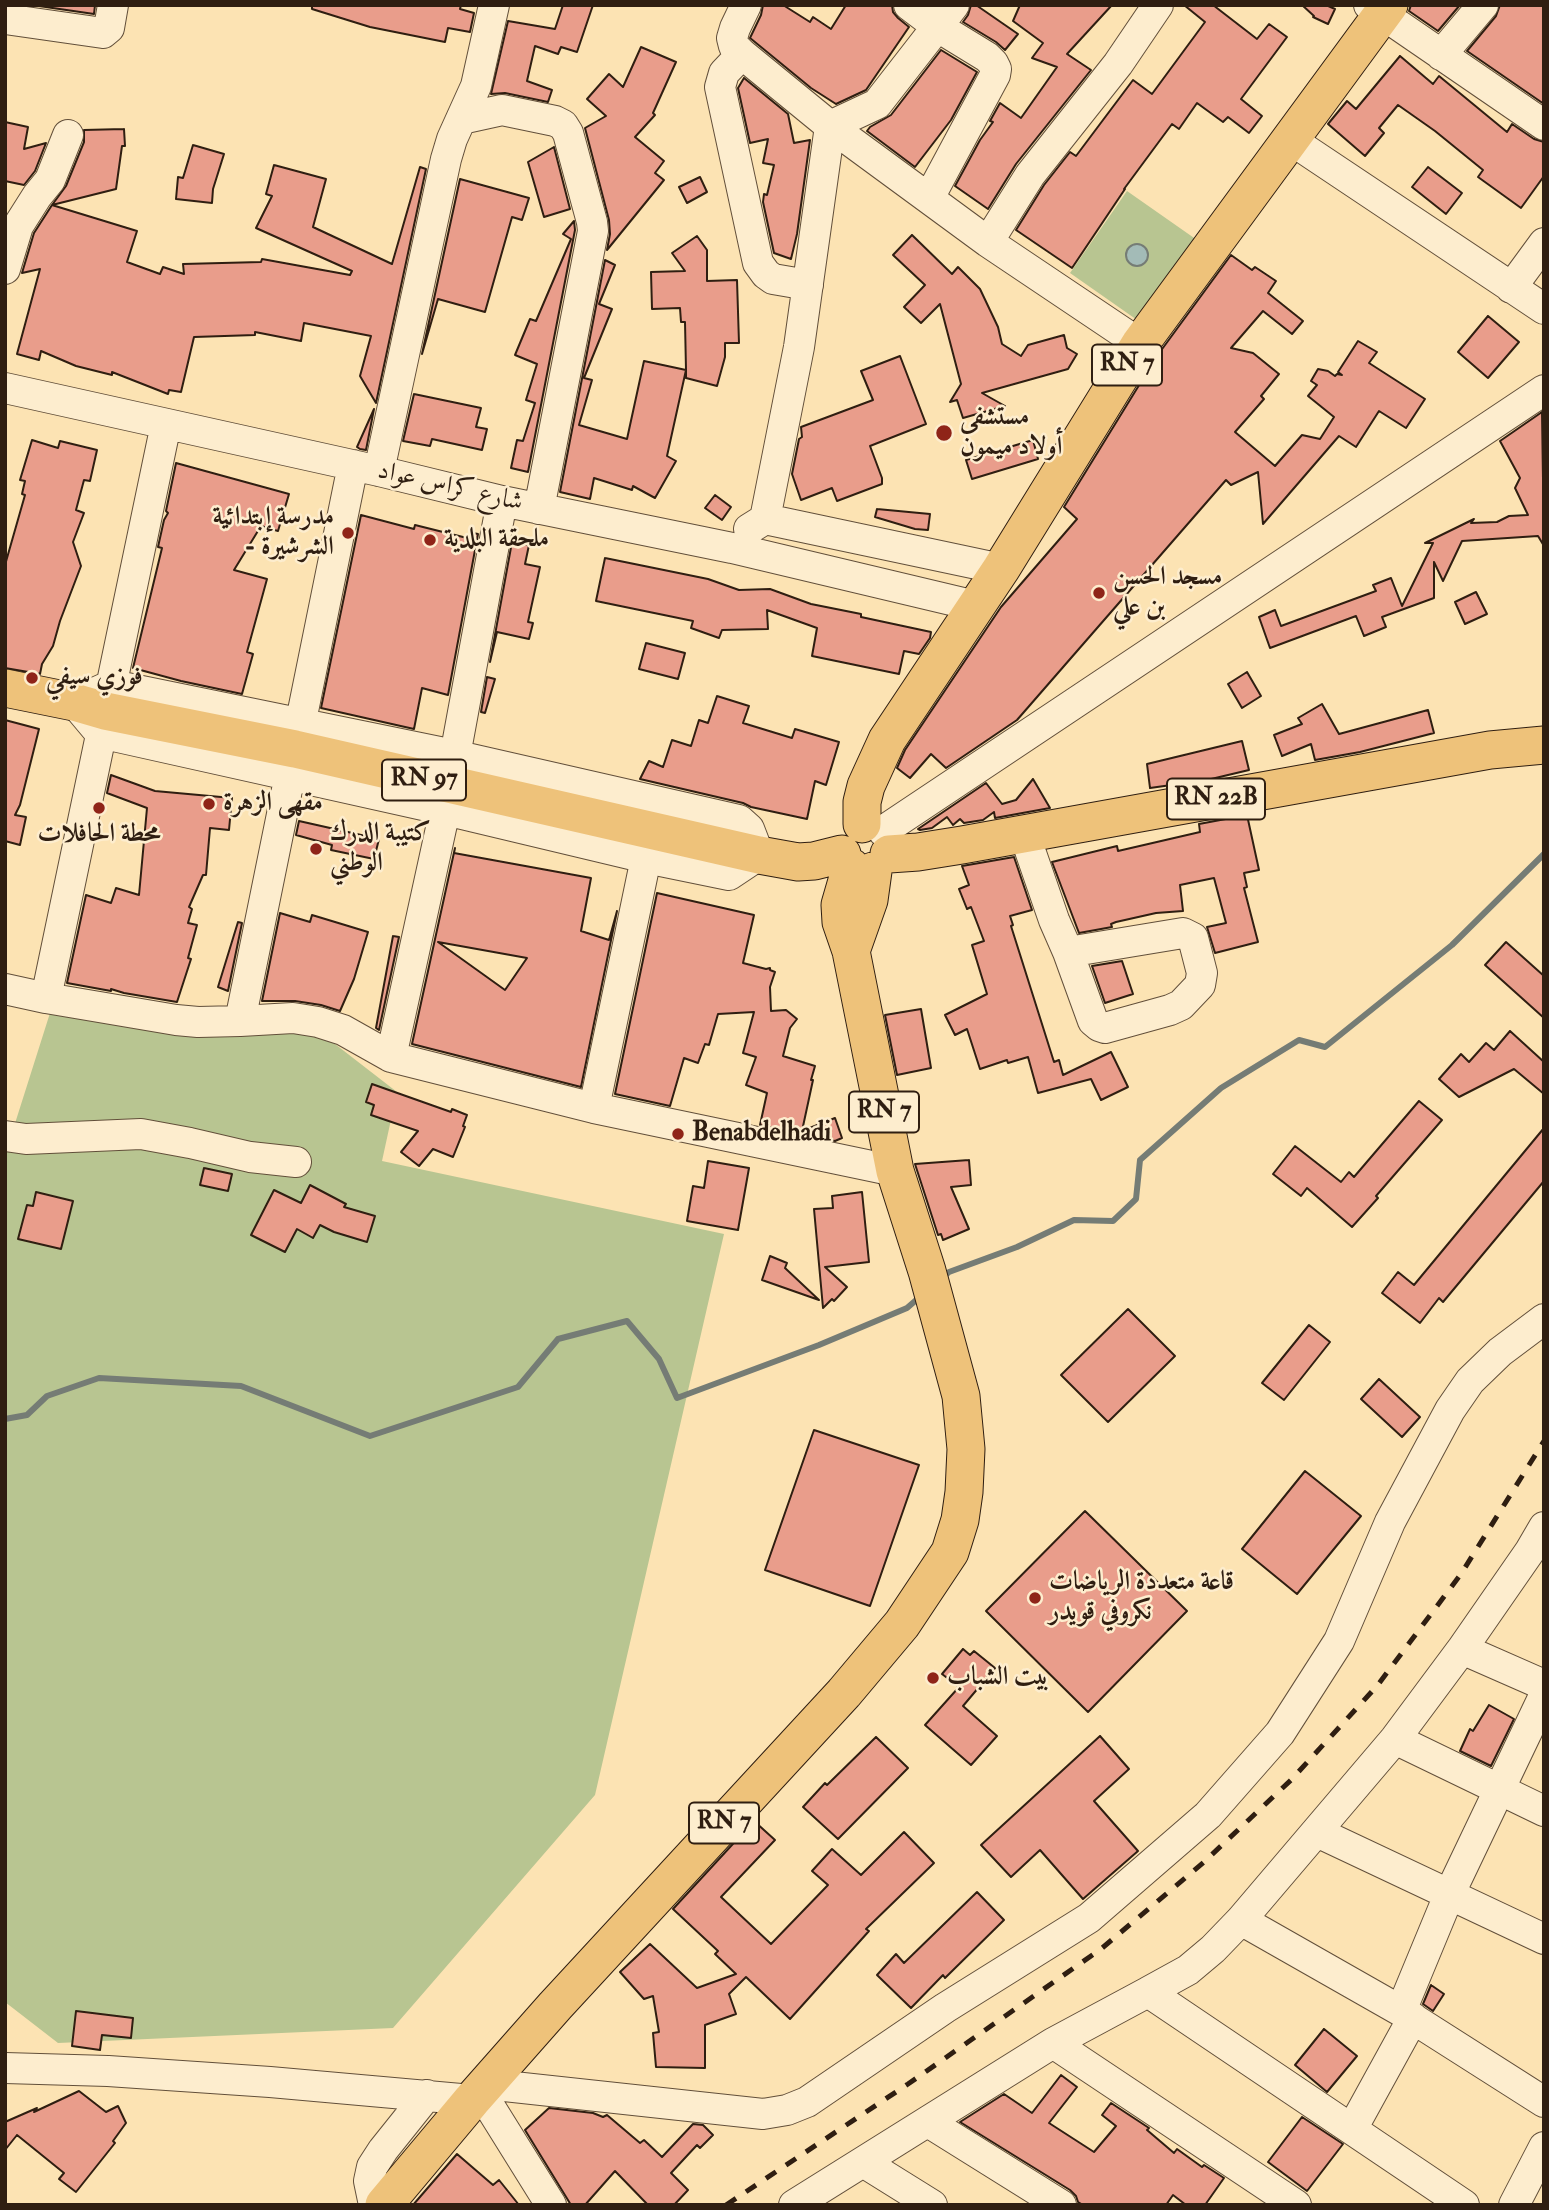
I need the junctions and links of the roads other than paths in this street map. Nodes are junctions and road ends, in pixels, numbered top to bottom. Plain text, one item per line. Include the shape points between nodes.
1 (113, 5) edge
2 (494, 5) edge
3 (746, 5) edge
4 (909, 5) edge
5 (1158, 5) edge
6 (1483, 5) edge
7 (1381, 8) edge
8 (946, 16) edge
9 (5, 19) edge
10 (741, 54) junction
11 (1441, 55) junction
12 (1540, 114) edge
13 (461, 119) junction
14 (830, 125) junction
15 (68, 135) dead end
16 (1291, 140) junction
17 (929, 198) junction
18 (988, 242) junction
19 (1544, 243) edge
20 (5, 269) edge
21 (808, 285) junction
22 (1511, 288) junction
23 (1544, 309) edge
24 (1140, 344) junction
25 (5, 388) edge
26 (1544, 390) edge
27 (166, 424) junction
28 (366, 468) junction
29 (502, 501) junction
30 (539, 509) junction
31 (765, 519) junction
32 (733, 548) junction
33 (1001, 569) junction
34 (976, 606) junction
35 (5, 688) edge
36 (98, 708) junction
37 (1544, 746) edge
38 (294, 749) junction
39 (449, 784) junction
40 (1024, 832) junction
41 (647, 844) junction
42 (869, 847) junction
43 (759, 855) junction
44 (1068, 952) dead end
45 (5, 989) edge
46 (46, 998) junction
47 (240, 1021) junction
48 (391, 1058) junction
49 (594, 1108) junction
50 (5, 1136) edge
51 (296, 1162) dead end
52 (895, 1171) junction
53 (1544, 1319) edge
54 (1539, 1545) edge
55 (1462, 1649) junction
56 (1544, 1685) edge
57 (1544, 1696) edge
58 (1395, 1739) junction
59 (1499, 1790) junction
60 (1544, 1811) edge
61 (1317, 1832) junction
62 (1449, 1895) junction
63 (1241, 1920) junction
64 (1544, 1939) edge
65 (1148, 1992) junction
66 (1407, 2015) junction
67 (1053, 2043) junction
68 (5, 2068) edge
69 (479, 2092) junction
70 (427, 2095) junction
71 (1544, 2102) edge
72 (928, 2122) junction
73 (1352, 2129) junction
74 (1544, 2147) edge
75 (863, 2162) junction
76 (1052, 2202) edge
77 (1455, 2202) edge
78 (799, 2204) edge
79 (374, 2205) edge
80 (384, 2205) edge
81 (551, 2205) edge
82 (932, 2205) edge
83 (1296, 2205) edge
84 (1514, 2205) edge

1 - 9 street via 109,27 103,33
2 - 13 street via 476,86
3 - 10 street via 732,38
4 - 8 street
5 - 18 street via 1118,64 1030,175
6 - 11 street
7 - 11 street
7 - 16 main road, RN 7
8 - 14 street via 877,104
8 - 17 street via 996,69
10 - 14 street
10 - 21 street via 724,72 720,87 758,263 773,279
11 - 12 street
13 - 28 street via 446,159
13 - 30 street via 502,110 563,125 592,222
14 - 17 street
14 - 21 street
15 - 20 street via 50,180 18,226
16 - 22 street
16 - 24 main road, RN 7
17 - 18 street
18 - 24 street
19 - 22 street
21 - 31 street
22 - 23 street
24 - 33 main road, RN 7
25 - 27 street, شارع كراس عواد
26 - 42 street
27 - 28 street, شارع كراس عواد
27 - 36 street
28 - 29 street, شارع كراس عواد
28 - 38 street
29 - 30 street, شارع كراس عواد
29 - 39 street
30 - 32 street, شارع كراس عواد
31 - 32 street
31 - 33 street
32 - 34 street, شارع كراس عواد
33 - 34 main road, RN 7
34 - 42 main road, RN 7 via 887,740 886,799
35 - 36 main road, RN 97
36 - 38 main road, RN 97
36 - 46 street
37 - 40 main road, RN 22B via 1490,750
38 - 39 main road, RN 97
38 - 47 street
39 - 41 main road, RN 97
39 - 43 street via 739,820 749,829
39 - 48 street
40 - 42 main road, RN 22B via 929,851
40 - 44 street
41 - 43 main road, RN 97
41 - 49 street
42 - 43 main road, RN 97 via 814,861
42 - 52 main road, RN 7 via 840,905 841,922 851,951
45 - 46 street
46 - 47 street via 198,1023
47 - 48 street via 318,1021
48 - 49 street
49 - 52 street
50 - 51 street via 141,1134
52 - 69 main road, RN 7 via 961,1396 966,1449 960,1520 950,1552 902,1625 844,1693
53 - 69 street via 1469,1381 1450,1410 1390,1522 1339,1641 1280,1733 1208,1815 1089,1919 945,2008 807,2102 787,2110 763,2113
54 - 55 street
55 - 56 street
55 - 58 street
57 - 59 street
58 - 59 street
58 - 61 street
59 - 60 street
59 - 62 street
61 - 62 street
61 - 63 street
62 - 64 street
62 - 66 street
63 - 65 street via 1188,1970
63 - 66 street
65 - 67 street
65 - 73 street
66 - 71 street
66 - 73 street
67 - 72 street
67 - 83 street
68 - 70 street via 108,2071
69 - 70 street
69 - 80 main road, RN 7
69 - 81 street
70 - 79 street via 372,2167 369,2181
72 - 75 street
72 - 76 street
73 - 77 street
74 - 84 street
75 - 78 street
75 - 82 street

